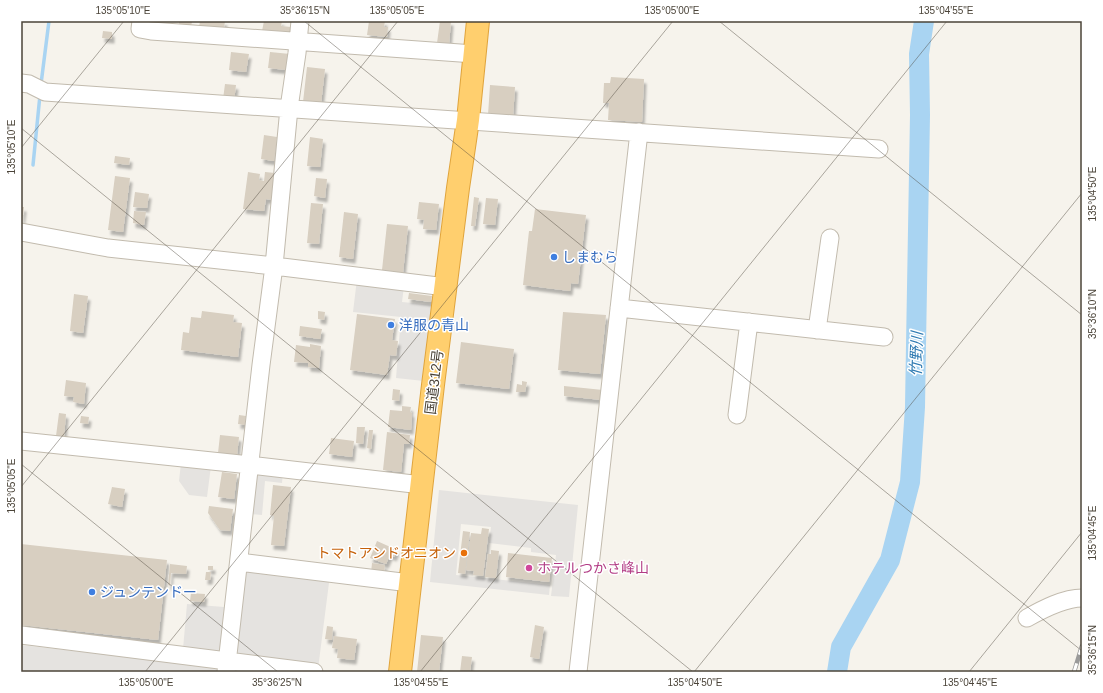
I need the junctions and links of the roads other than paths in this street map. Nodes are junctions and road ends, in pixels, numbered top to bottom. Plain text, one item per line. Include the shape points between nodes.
1 (141, 21) edge
2 (300, 21) edge
3 (478, 21) edge
4 (298, 42) junction
5 (474, 54) junction
6 (21, 83) edge
7 (289, 108) junction
8 (468, 120) junction
9 (639, 132) junction
10 (879, 149) dead end
11 (21, 232) edge
12 (830, 238) dead end
13 (274, 266) junction
14 (446, 287) junction
15 (619, 308) junction
16 (749, 322) junction
17 (817, 330) junction
18 (884, 337) dead end
19 (737, 415) dead end
20 (21, 441) edge
21 (250, 465) junction
22 (422, 484) junction
23 (239, 562) junction
24 (410, 582) junction
25 (1082, 598) edge
26 (1027, 618) dead end
27 (21, 635) edge
28 (226, 666) edge
29 (314, 672) edge
30 (400, 672) edge
31 (578, 672) edge

1 - 4 street via 140,28 151,31
2 - 4 street
3 - 5 highway, 国道312号
4 - 5 street
4 - 7 street
5 - 8 highway, 国道312号
6 - 7 street via 45,92
7 - 8 street
7 - 13 street
8 - 9 street
8 - 14 highway, 国道312号
9 - 10 street
9 - 15 street
11 - 13 street via 108,248
12 - 17 street
13 - 14 street
13 - 21 street
14 - 22 highway, 国道312号
15 - 16 street
15 - 31 street
16 - 17 street
16 - 19 street
17 - 18 street
20 - 21 street
21 - 22 street
21 - 23 street
22 - 24 highway, 国道312号
23 - 24 street
23 - 28 street
24 - 30 highway, 国道312号
25 - 26 street via 1049,606
27 - 28 street
28 - 29 street

